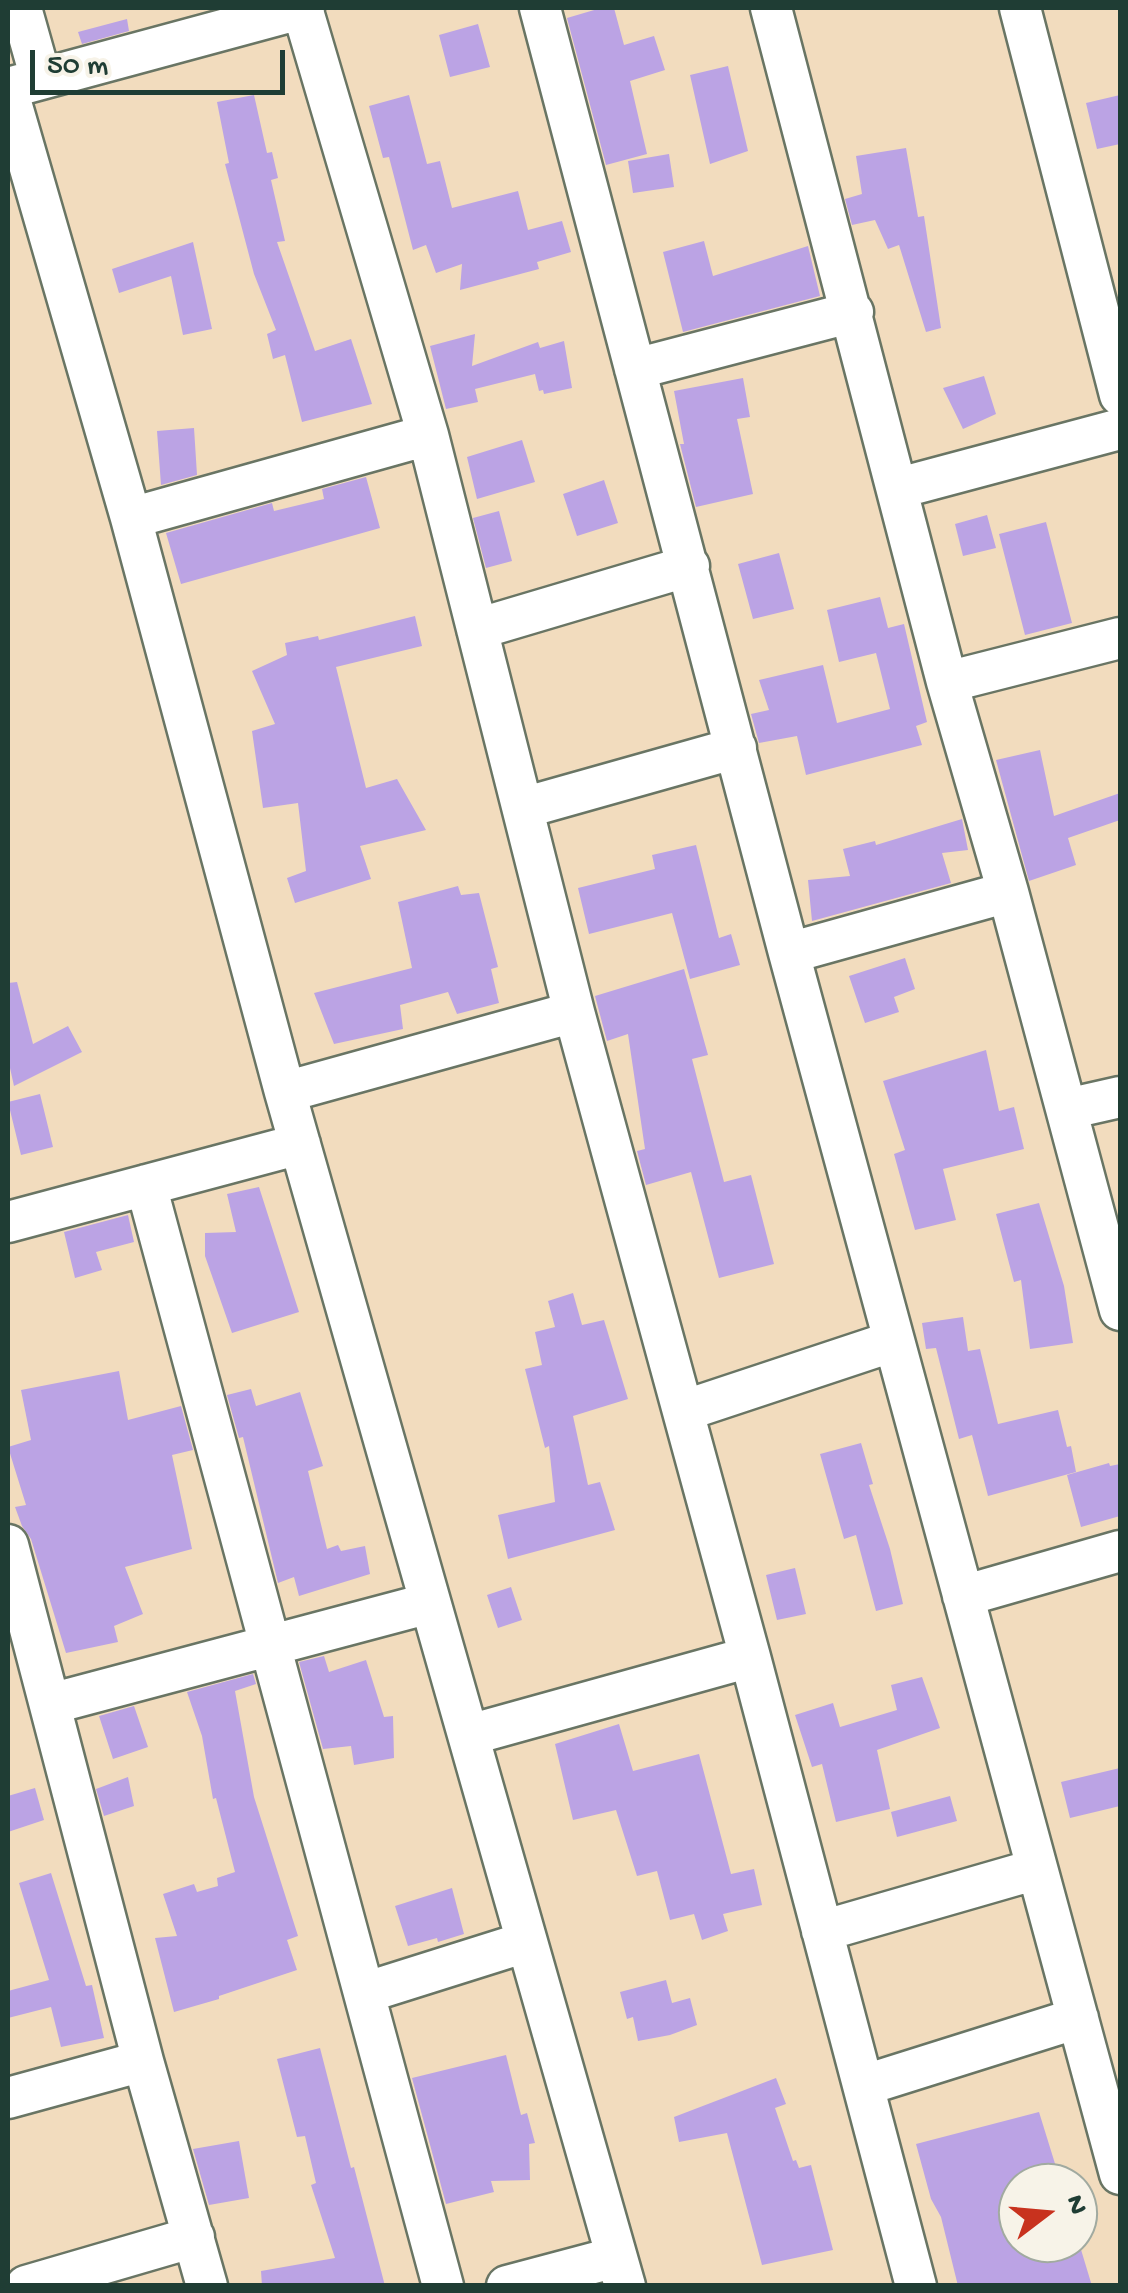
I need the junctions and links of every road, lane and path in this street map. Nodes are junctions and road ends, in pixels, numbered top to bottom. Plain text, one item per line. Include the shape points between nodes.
1 (21, 8) edge
2 (302, 8) edge
3 (540, 8) edge
4 (771, 8) edge
5 (1020, 8) edge
6 (250, 14) edge
7 (19, 86) edge
8 (1102, 243) edge
9 (852, 312) junction
10 (636, 369) junction
11 (1120, 395) edge
12 (1120, 429) edge
13 (428, 435) junction
14 (899, 488) junction
15 (131, 518) junction
16 (689, 566) junction
17 (477, 629) junction
18 (1120, 638) edge
19 (947, 682) junction
20 (736, 748) junction
21 (523, 808) junction
22 (1008, 892) junction
23 (789, 953) junction
24 (574, 1012) junction
25 (285, 1092) junction
26 (1120, 1097) edge
27 (1067, 1109) junction
28 (300, 1144) junction
29 (146, 1185) junction
30 (8, 1222) edge
31 (1120, 1310) edge
32 (894, 1341) junction
33 (683, 1411) junction
34 (8, 1545) edge
35 (1120, 1551) edge
36 (963, 1596) junction
37 (430, 1603) junction
38 (270, 1646) junction
39 (750, 1657) junction
40 (50, 1704) junction
41 (469, 1735) junction
42 (1038, 1869) junction
43 (822, 1932) junction
44 (526, 1942) junction
45 (364, 1993) junction
46 (1078, 2018) junction
47 (143, 2061) junction
48 (865, 2085) junction
49 (8, 2098) edge
50 (1120, 2174) edge
51 (194, 2237) junction
52 (620, 2271) edge
53 (909, 2284) edge
54 (26, 2286) edge
55 (207, 2286) edge
56 (443, 2286) edge
57 (507, 2286) edge

1 - 7 street
2 - 6 street
2 - 13 street
3 - 10 street
4 - 9 street
5 - 8 street
6 - 7 street
7 - 15 street
8 - 11 street
9 - 10 street
9 - 14 street
10 - 16 street
12 - 14 street
13 - 15 street
13 - 17 street
14 - 19 street
15 - 25 street
16 - 17 street
16 - 20 street
17 - 21 street
18 - 19 street
19 - 22 street
20 - 21 street
20 - 23 street
21 - 24 street
22 - 23 street
22 - 27 street
23 - 32 street
24 - 25 street
24 - 33 street
25 - 28 street
26 - 27 street
27 - 31 street
28 - 29 street
28 - 37 street
29 - 30 street
29 - 38 street
32 - 33 street
32 - 36 street
33 - 39 street
34 - 40 street
35 - 36 street
36 - 42 street
37 - 38 street
37 - 41 street
38 - 40 street
38 - 45 street
39 - 41 street
39 - 43 street
40 - 47 street
41 - 44 street
42 - 43 street
42 - 46 street
43 - 48 street
44 - 45 street
44 - 52 street
45 - 56 street
46 - 48 street
46 - 50 street
47 - 49 street
47 - 51 street
48 - 53 street
51 - 54 street
51 - 55 street
52 - 57 street

